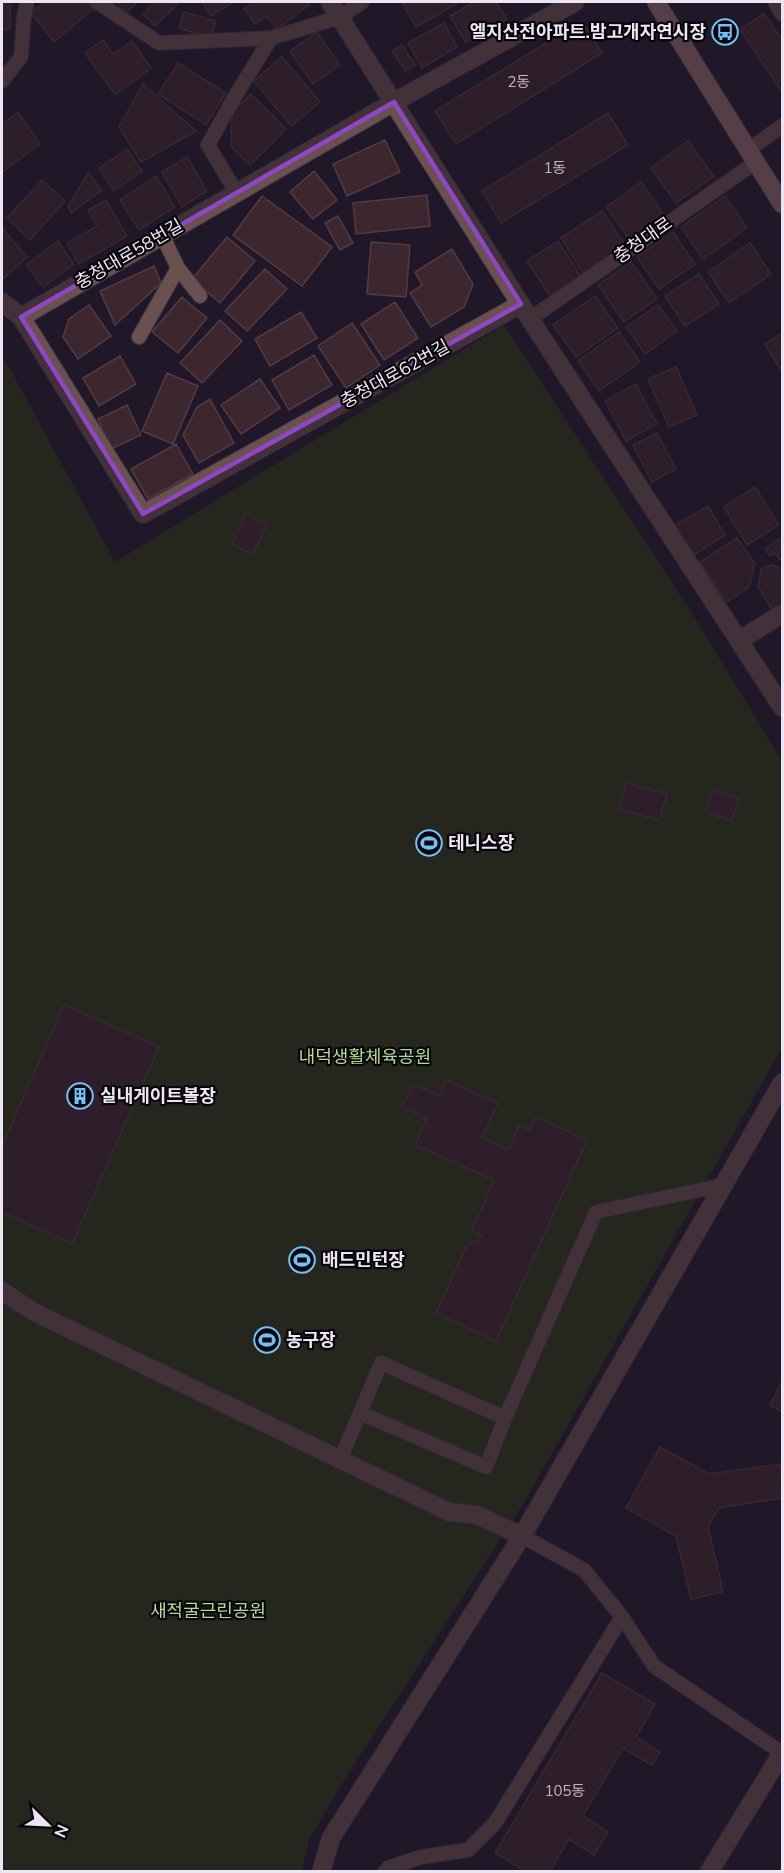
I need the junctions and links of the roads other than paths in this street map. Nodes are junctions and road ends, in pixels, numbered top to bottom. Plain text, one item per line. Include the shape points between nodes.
1 (27, 2) edge
2 (97, 2) edge
3 (330, 2) edge
4 (362, 2) edge
5 (575, 2) edge
6 (656, 2) edge
7 (775, 2) edge
8 (783, 14) edge
9 (340, 17) junction
10 (271, 38) junction
11 (2, 81) edge
12 (394, 102) junction
13 (783, 126) edge
14 (752, 156) junction
15 (236, 192) junction
16 (783, 204) edge
17 (162, 235) junction
18 (178, 268) junction
19 (200, 296) dead end
20 (2, 302) edge
21 (526, 311) junction
22 (21, 316) junction
23 (139, 337) dead end
24 (783, 614) edge
25 (740, 640) junction
26 (783, 707) edge
27 (783, 1083) edge
28 (724, 1185) junction
29 (2, 1291) edge
30 (360, 1413) junction
31 (504, 1418) junction
32 (340, 1460) junction
33 (522, 1536) junction
34 (622, 1617) junction
35 (783, 1753) edge
36 (321, 1872) edge
37 (385, 1872) edge
38 (709, 1872) edge

1 - 11 lane via 21,57
2 - 10 lane via 159,44
3 - 9 street
4 - 9 lane
5 - 12 street, 충청대로58번길
6 - 14 street
7 - 8 lane
9 - 10 lane
9 - 12 street
10 - 15 lane via 208,146
12 - 15 street, 충청대로58번길
12 - 21 street
13 - 14 lane, 충청대로
14 - 16 street
14 - 21 lane, 충청대로
15 - 17 street, 충청대로58번길
17 - 18 lane
17 - 22 street, 충청대로58번길
18 - 19 lane
18 - 23 lane
20 - 22 street, 충청대로62번길
21 - 22 street, 충청대로62번길 via 142,514
21 - 25 street
24 - 25 street
25 - 26 street
27 - 28 street
28 - 31 lane via 596,1212
28 - 33 street
29 - 32 street via 34,1312
30 - 31 lane via 381,1363
30 - 31 lane via 486,1467
30 - 32 lane
32 - 33 street via 449,1512 477,1515
33 - 34 lane via 584,1570
33 - 36 street via 331,1838
34 - 35 lane via 654,1666
34 - 37 lane via 495,1823 468,1850 421,1857
35 - 38 street

